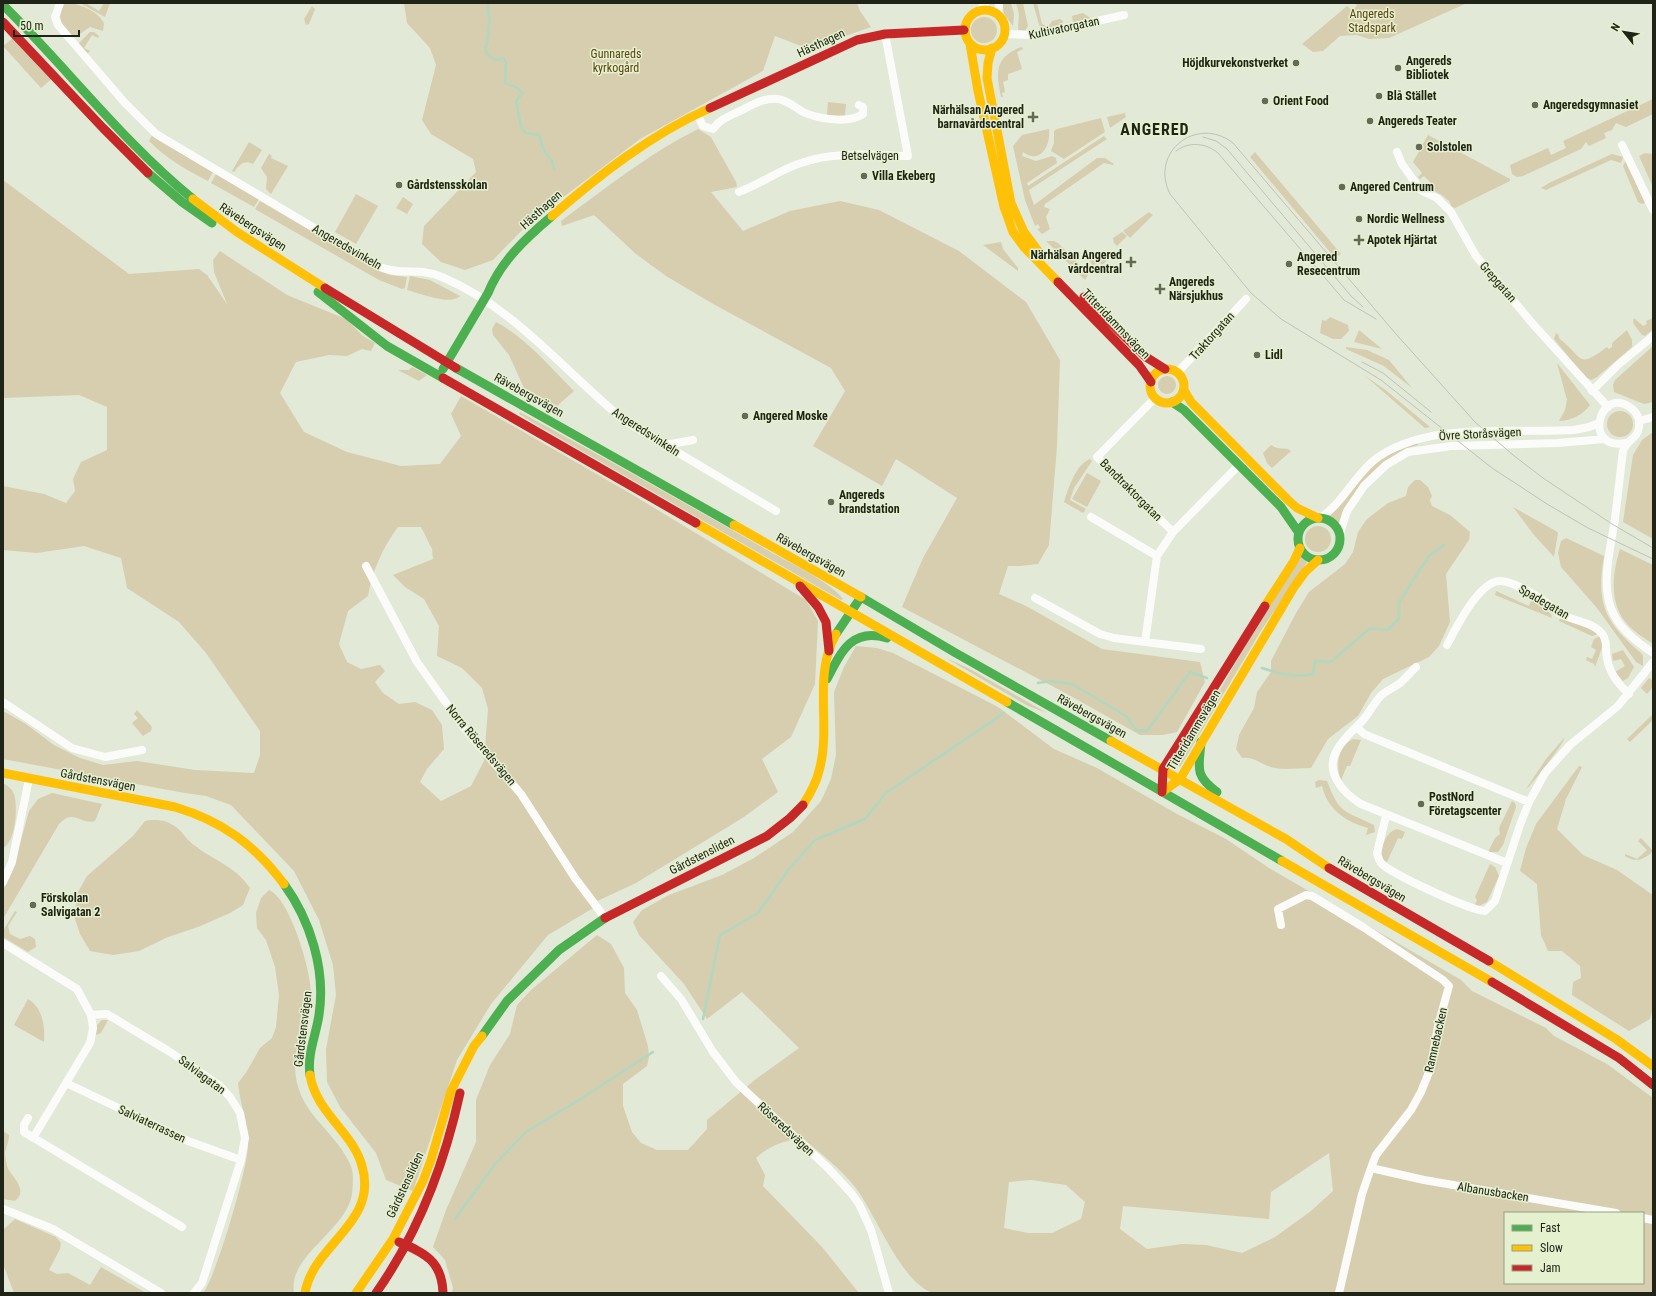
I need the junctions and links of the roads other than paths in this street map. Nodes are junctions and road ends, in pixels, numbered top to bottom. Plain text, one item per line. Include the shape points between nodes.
1 (60, 3) edge
2 (999, 3) edge
3 (3, 5) edge
4 (982, 7) edge
5 (998, 15) junction
6 (1124, 15) dead end
7 (3, 22) edge
8 (964, 30) junction
9 (885, 34) junction
10 (1004, 34) junction
11 (970, 44) junction
12 (992, 48) junction
13 (859, 105) dead end
14 (697, 114) junction
15 (1622, 145) dead end
16 (1398, 152) dead end
17 (739, 192) dead end
18 (1653, 210) edge
19 (486, 297) junction
20 (1246, 299) dead end
21 (1653, 336) edge
22 (447, 363) junction
23 (1165, 369) junction
24 (1178, 372) junction
25 (438, 377) junction
26 (1151, 382) junction
27 (1184, 390) junction
28 (1592, 391) junction
29 (1155, 398) junction
30 (1172, 402) junction
31 (1608, 407) junction
32 (1653, 417) edge
33 (1639, 421) junction
34 (1599, 423) junction
35 (1605, 439) junction
36 (694, 440) dead end
37 (1626, 443) junction
38 (665, 445) junction
39 (1239, 465) junction
40 (776, 512) dead end
41 (1091, 517) dead end
42 (1319, 518) junction
43 (1173, 532) junction
44 (1299, 533) junction
45 (1339, 536) junction
46 (1300, 548) junction
47 (1157, 556) junction
48 (1318, 560) junction
49 (366, 566) dead end
50 (785, 574) junction
51 (860, 597) junction
52 (1035, 598) dead end
53 (851, 612) junction
54 (1145, 642) junction
55 (1447, 645) dead end
56 (1201, 648) dead end
57 (918, 650) junction
58 (829, 652) junction
59 (1653, 653) edge
60 (1653, 662) edge
61 (1416, 667) dead end
62 (824, 686) junction
63 (1629, 694) junction
64 (3, 702) edge
65 (1357, 727) junction
66 (1201, 742) junction
67 (142, 750) dead end
68 (1163, 769) junction
69 (3, 774) edge
70 (29, 779) junction
71 (1180, 779) junction
72 (1162, 792) junction
73 (1529, 802) junction
74 (1245, 815) junction
75 (1386, 816) junction
76 (1507, 863) junction
77 (3, 882) edge
78 (605, 918) junction
79 (1281, 925) dead end
80 (3, 943) edge
81 (661, 976) dead end
82 (91, 1015) junction
83 (1653, 1066) edge
84 (458, 1080) junction
85 (66, 1083) junction
86 (1653, 1085) edge
87 (28, 1118) dead end
88 (33, 1138) junction
89 (241, 1160) junction
90 (1371, 1168) junction
91 (3, 1209) edge
92 (1610, 1212) edge
93 (182, 1226) dead end
94 (393, 1239) junction
95 (406, 1244) junction
96 (161, 1293) edge
97 (194, 1293) edge
98 (305, 1293) edge
99 (356, 1293) edge
100 (376, 1293) edge
101 (443, 1293) edge
102 (889, 1293) edge
103 (1339, 1293) edge

1 - 19 street, Angeredsvinkeln via 55,18 58,25 136,115 156,134 380,267 396,272 425,271 442,276
2 - 5 street
3 - 22 main road, Rävebergsvägen via 57,59 142,154 212,215
4 - 5 main road
4 - 8 main road via 969,17
5 - 10 main road via 1004,24
6 - 10 street, Kultivatorgatan via 1036,35
7 - 25 main road, Rävebergsvägen via 35,53 140,168 169,193 294,275 387,346
8 - 9 main road, Hästhagen
8 - 11 main road
9 - 14 main road, Hästhagen via 845,45
9 - 17 street, Betselvägen via 908,156 850,155 801,162
10 - 12 main road via 1000,43
11 - 12 main road via 979,49
11 - 26 main road, Titteridammsvägen via 1002,200 1013,232 1024,247 1139,364
12 - 23 main road, Titteridammsvägen via 987,78 1011,202 1024,232 1040,254 1146,358
13 - 14 street via 863,107 863,114 857,118 843,119 817,117 780,99 767,99 718,121 713,130 703,126
14 - 19 main road, Hästhagen via 666,130 551,216 521,245 498,284
15 - 18 street
16 - 28 street, Grepgatan via 1402,164 1417,185 1422,191 1437,198 1451,212 1476,256
19 - 22 main road, Hästhagen
19 - 38 street, Angeredsvinkeln via 603,403 625,421
20 - 24 street, Traktorgatan
21 - 28 street
22 - 25 main road, Hästhagen
22 - 51 main road, Rävebergsvägen
23 - 24 main road
23 - 26 main road via 1156,373
24 - 27 main road via 1184,382
25 - 50 main road, Rävebergsvägen
26 - 29 main road via 1150,389
27 - 30 main road via 1179,398
27 - 42 main road via 1191,402 1288,500 1297,508
28 - 31 street, Grepgatan
29 - 30 main road via 1163,402
29 - 43 street, Bandtraktorgatan via 1097,457
30 - 39 main road via 1184,410
31 - 33 street via 1614,404 1627,405 1633,409
31 - 34 street via 1601,414
32 - 33 street
33 - 37 street via 1638,432
34 - 35 street
34 - 42 street, Övre Storåsvägen via 1574,430 1448,434 1394,447 1359,474 1334,507
35 - 37 street via 1615,444
35 - 45 street, Övre Storåsvägen via 1452,446 1412,451 1386,465 1364,486 1347,512
36 - 38 street
37 - 59 street via 1622,451 1607,573 1608,598 1613,614 1632,637
38 - 40 street, Angeredsvinkeln
39 - 43 street
39 - 44 main road via 1281,507
41 - 47 street
42 - 44 main road via 1308,521
42 - 45 main road via 1330,522
43 - 47 street
44 - 46 main road
45 - 48 main road via 1334,553
46 - 48 main road via 1310,558
46 - 68 main road, Titteridammsvägen
47 - 54 street
48 - 66 main road, Titteridammsvägen via 1294,587
49 - 78 street, Norra Röseredsvägen via 417,662 464,728 522,794 575,878
50 - 53 main road, Rävebergsvägen
50 - 58 main road, Rävebergsvägen via 818,606 826,622
51 - 53 main road, Gårdstensliden
51 - 68 main road, Rävebergsvägen
52 - 54 street via 1100,634
53 - 57 main road, Rävebergsvägen
53 - 58 main road, Gårdstensliden via 834,636
54 - 56 street
55 - 63 street, Spadegatan via 1481,592 1494,583 1505,582 1524,589 1562,614 1595,627 1602,633 1606,640 1607,659 1617,683
57 - 62 main road via 879,634 861,634 841,656
57 - 72 main road, Rävebergsvägen
58 - 62 main road, Gårdstensliden
60 - 63 street
61 - 65 street via 1398,685 1379,697
62 - 78 main road, Gårdstensliden via 824,750 821,769 814,789 802,807 767,836
63 - 73 street via 1557,758
64 - 67 street via 72,748 106,757
65 - 73 street via 1364,734
65 - 75 street via 1336,751 1333,762 1335,778 1339,786 1354,800
66 - 71 main road, Titteridammsvägen
66 - 74 main road via 1198,765 1204,784 1238,806
68 - 71 main road, Rävebergsvägen
68 - 72 main road, Titteridammsvägen
69 - 70 main road, Gårdstensvägen
70 - 77 street via 12,862
70 - 98 main road, Gårdstensvägen via 176,807 203,816 255,850 283,880 299,906 314,947 320,985 320,1007 310,1050 311,1082 317,1100 328,1118 349,1141 360,1158 365,1182 364,1197 359,1209 310,1275
71 - 72 main road, Titteridammsvägen
71 - 74 main road, Rävebergsvägen
72 - 86 main road, Rävebergsvägen via 1566,1024 1619,1058
73 - 76 street
74 - 83 main road, Rävebergsvägen via 1311,854 1331,869 1520,979 1616,1039
75 - 76 street
75 - 76 street via 1377,853 1382,864 1476,910 1485,911 1495,901
78 - 84 main road, Gårdstensliden via 559,950 507,1001 474,1046
79 - 90 street, Ramnebacken via 1278,909 1306,895 1312,896 1369,931 1449,986 1438,1026 1431,1067 1421,1092 1411,1110 1376,1155
80 - 82 street via 77,989
81 - 102 street, Röseredsvägen via 681,999 713,1052 736,1082 827,1167 859,1204 871,1230
82 - 85 street via 93,1028 90,1043
82 - 89 street, Salviagatan via 107,1014 170,1052 225,1091 236,1105 243,1122 245,1138
84 - 94 main road, Gårdstensliden via 451,1090 423,1181
84 - 95 main road, Gårdstensliden via 460,1094 441,1165
85 - 88 street
85 - 89 street, Salviaterrassen via 188,1141
87 - 88 street via 24,1132
88 - 93 street
89 - 97 street, Salviagatan via 202,1283
90 - 92 street, Albanusbacken via 1424,1180
90 - 103 street, Ramnebacken via 1362,1194
91 - 96 street via 53,1229
94 - 95 main road
94 - 99 main road, Gårdstensliden
95 - 100 main road, Gårdstensliden
95 - 101 main road via 425,1253 437,1266 442,1274

